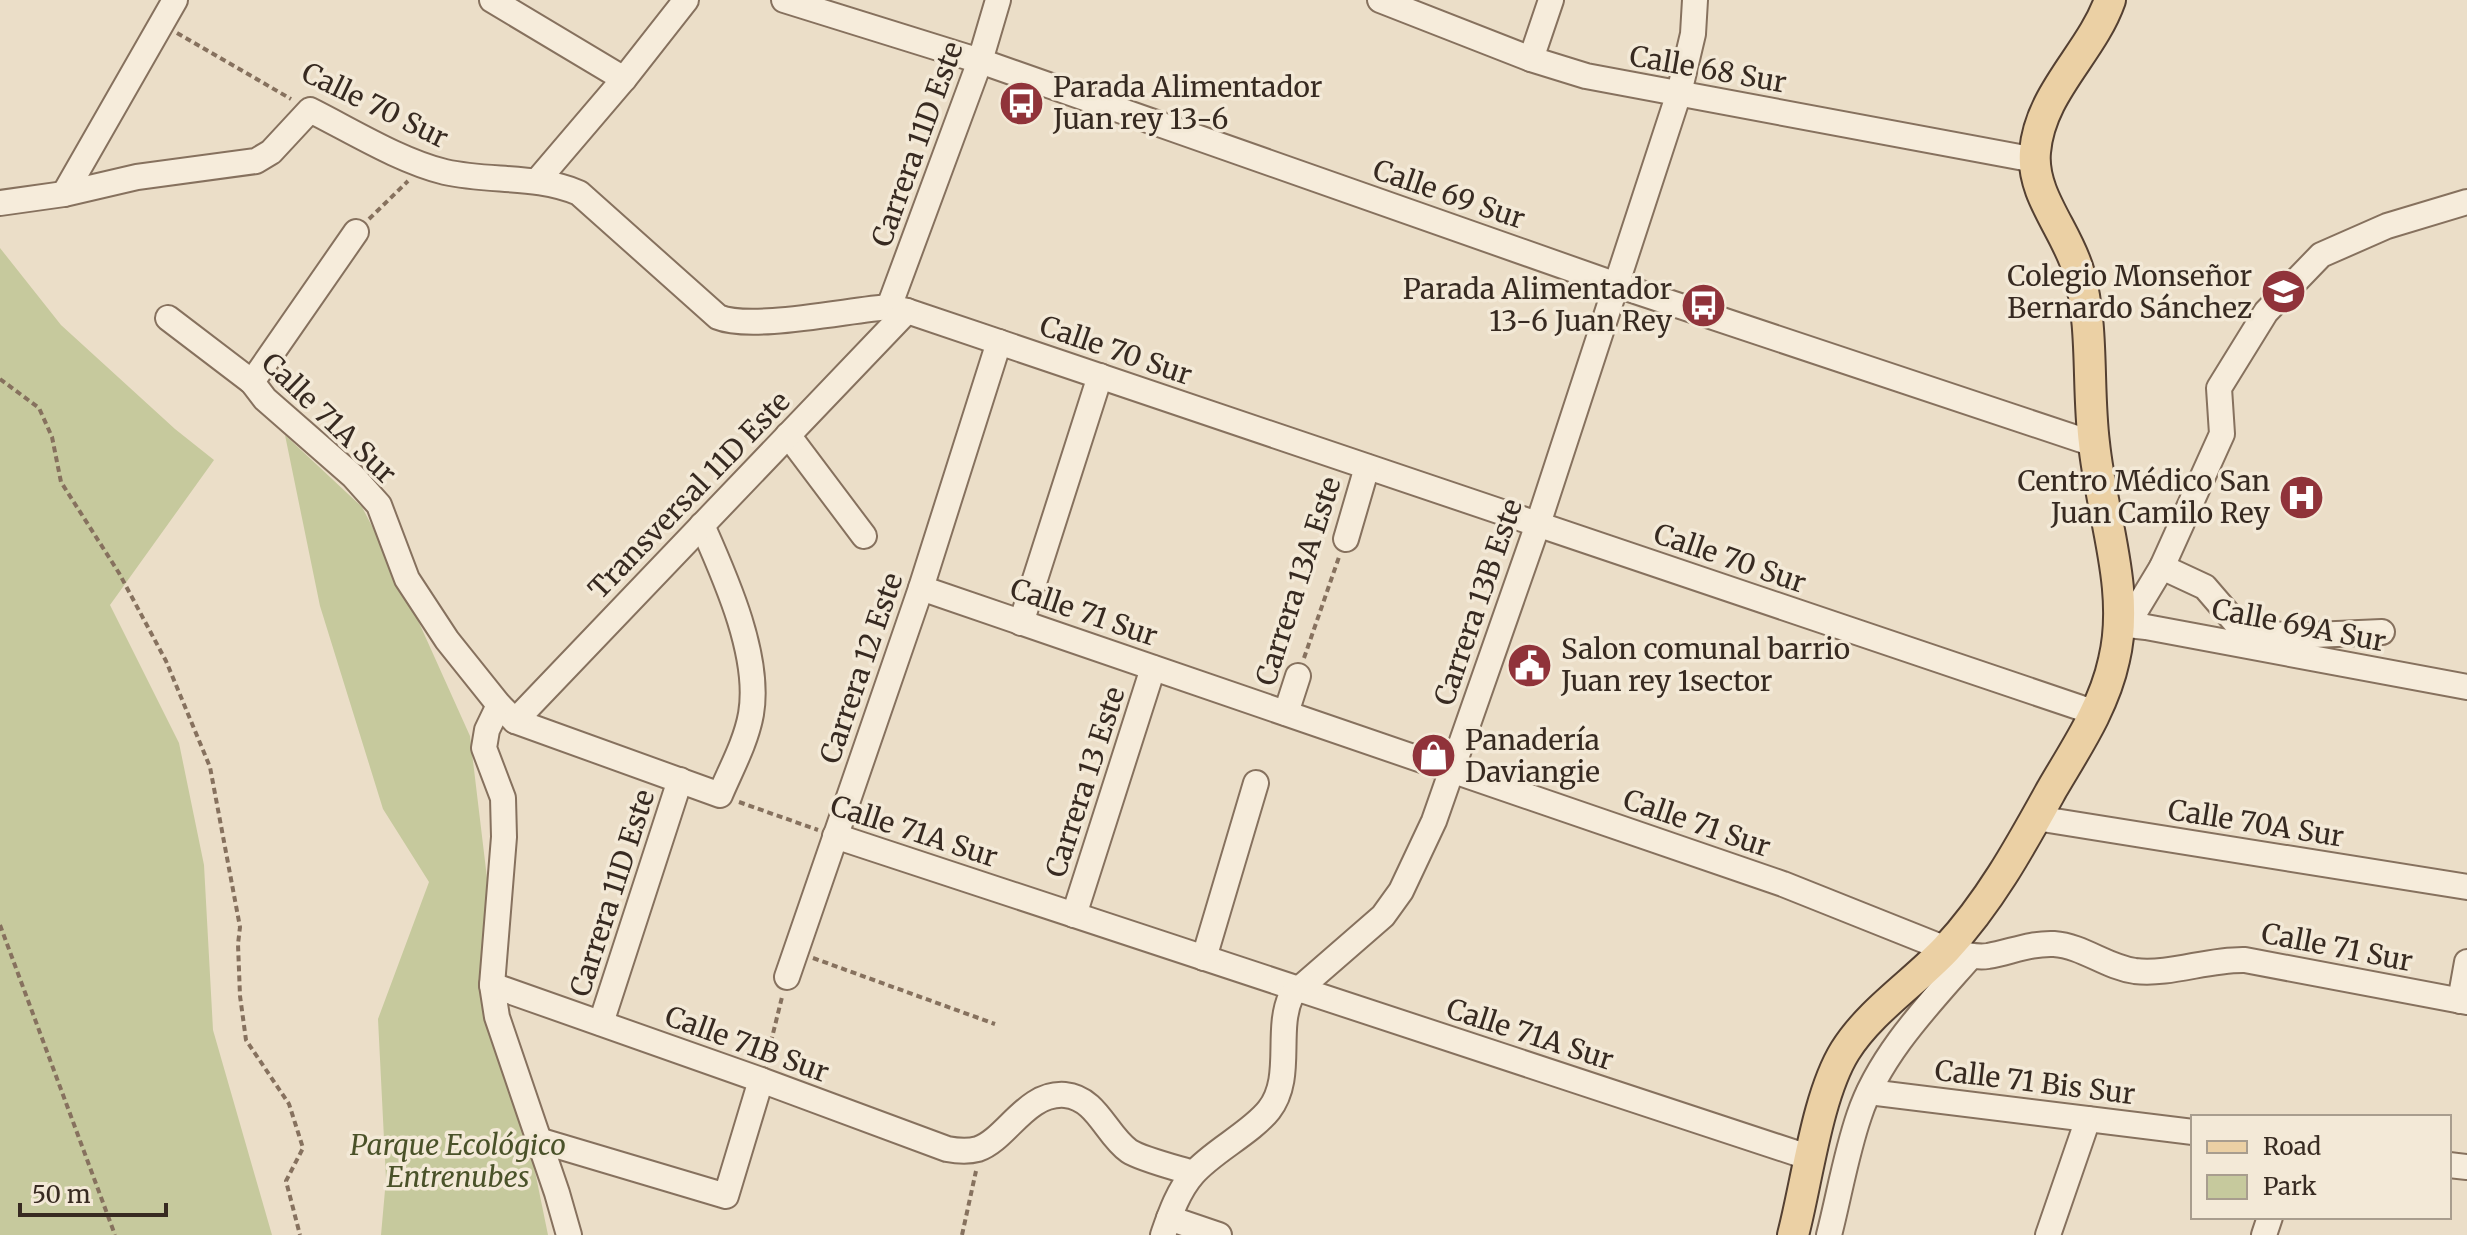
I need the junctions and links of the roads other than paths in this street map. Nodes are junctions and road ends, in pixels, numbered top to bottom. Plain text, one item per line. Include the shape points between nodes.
1 (175, 0) edge
2 (492, 0) edge
3 (686, 0) edge
4 (784, 0) edge
5 (998, 0) edge
6 (1551, 0) edge
7 (1695, 0) edge
8 (2110, 0) edge
9 (1385, 1) edge
10 (1531, 59) junction
11 (980, 61) junction
12 (624, 79) junction
13 (1679, 93) junction
14 (2035, 160) junction
15 (537, 181) junction
16 (64, 194) junction
17 (2467, 202) edge
18 (0, 203) edge
19 (356, 232) road end
20 (1614, 284) junction
21 (898, 309) junction
22 (168, 318) dead end
23 (999, 342) junction
24 (1100, 376) junction
25 (252, 382) junction
26 (788, 435) junction
27 (2094, 444) junction
28 (1367, 467) junction
29 (1538, 524) junction
30 (702, 525) junction
31 (864, 536) dead end
32 (1346, 539) road end
33 (2162, 567) junction
34 (921, 588) junction
35 (1021, 623) junction
36 (2123, 625) junction
37 (2382, 632) dead end
38 (1153, 668) junction
39 (1298, 676) road end
40 (2467, 687) edge
41 (507, 713) junction
42 (1286, 713) junction
43 (2096, 713) junction
44 (1451, 770) junction
45 (680, 780) junction
46 (1256, 783) dead end
47 (2036, 818) junction
48 (835, 836) junction
49 (2467, 887) edge
50 (1074, 915) junction
51 (1958, 953) junction
52 (1204, 958) junction
53 (2467, 962) edge
54 (787, 977) road end
55 (492, 985) junction
56 (1298, 989) junction
57 (2464, 1001) edge
58 (601, 1023) junction
59 (761, 1080) junction
60 (1869, 1092) junction
61 (2088, 1119) junction
62 (2191, 1132) edge
63 (538, 1140) junction
64 (1811, 1158) junction
65 (1193, 1173) junction
66 (1166, 1226) edge
67 (569, 1235) edge
68 (1219, 1235) edge
69 (1793, 1235) edge
70 (1829, 1235) edge
71 (2048, 1235) edge

1 - 16 street
2 - 12 street
3 - 12 street
4 - 11 street, Calle 69 Sur
5 - 11 street, Carrera 11D Este
6 - 10 street
7 - 13 street, Carrera 13B Este
8 - 14 main road via 2044,114
9 - 10 street, Calle 68 Sur
10 - 13 street, Calle 68 Sur via 1586,76
11 - 20 street, Calle 69 Sur
11 - 21 street, Carrera 11D Este
12 - 15 street
13 - 14 street, Calle 68 Sur
13 - 20 street, Carrera 13B Este
14 - 27 main road via 2043,194 2067,241 2085,296
15 - 16 street, Calle 70 Sur via 472,177 424,166 310,110 256,161 137,177
15 - 21 street, Calle 70 Sur via 579,193 728,321
16 - 18 street
17 - 33 street via 2387,226 2321,255 2266,312 2219,388 2222,434
19 - 25 street
20 - 27 street, Calle 69 Sur
20 - 29 street, Carrera 13B Este
21 - 23 street, Calle 70 Sur
21 - 26 street, Transversal 11D Este
22 - 25 street, Calle 71A Sur
23 - 24 street, Calle 70 Sur
23 - 34 street, Carrera 12 Este
24 - 28 street, Calle 70 Sur
24 - 35 street
25 - 41 street, Calle 71A Sur via 379,505 407,579 447,640
26 - 30 street, Transversal 11D Este
26 - 31 street
27 - 36 main road
28 - 29 street, Calle 70 Sur
28 - 32 street, Carrera 13A Este
29 - 43 street, Calle 70 Sur
29 - 44 street, Carrera 13B Este
30 - 41 street, Transversal 11D Este
30 - 45 street via 733,595 750,669 752,713 720,795
33 - 36 street
33 - 37 street via 2205,587 2242,630 2291,636
34 - 35 street, Calle 71 Sur
34 - 48 street, Carrera 12 Este
35 - 38 street, Calle 71 Sur
36 - 40 street, Calle 69A Sur
36 - 43 main road
38 - 42 street, Calle 71 Sur
38 - 50 street, Carrera 13 Este
39 - 42 street, Carrera 13A Este
41 - 45 street
41 - 55 street via 487,730 484,748 503,798
42 - 44 street, Calle 71 Sur
43 - 47 main road
44 - 51 street, Calle 71 Sur via 1783,884
44 - 56 street, Carrera 13B Este via 1401,891 1383,916
45 - 58 street, Carrera 11D Este
46 - 52 street
47 - 49 street, Calle 70A Sur
47 - 51 main road
48 - 50 street, Calle 71A Sur
48 - 54 street, Carrera 12 Este
50 - 52 street, Calle 71A Sur
51 - 57 street, Calle 71 Sur via 1986,956 2052,944 2072,946 2138,971 2245,960
51 - 60 street
51 - 64 main road via 1864,1027 1846,1049
52 - 56 street, Calle 71A Sur
53 - 57 street
55 - 58 street, Calle 71B Sur
55 - 63 street via 497,1017
56 - 64 street, Calle 71A Sur
56 - 65 street via 1285,1009 1279,1089 1269,1110
58 - 59 street, Calle 71B Sur
59 - 63 street via 726,1196
59 - 65 street, Calle 71B Sur via 966,1152 982,1148 1029,1107 1066,1095 1100,1116 1129,1151
60 - 61 street, Calle 71 Bis Sur
60 - 70 street
61 - 62 street, Calle 71 Bis Sur
61 - 71 street
63 - 67 street
64 - 69 main road
65 - 66 street
66 - 68 street

